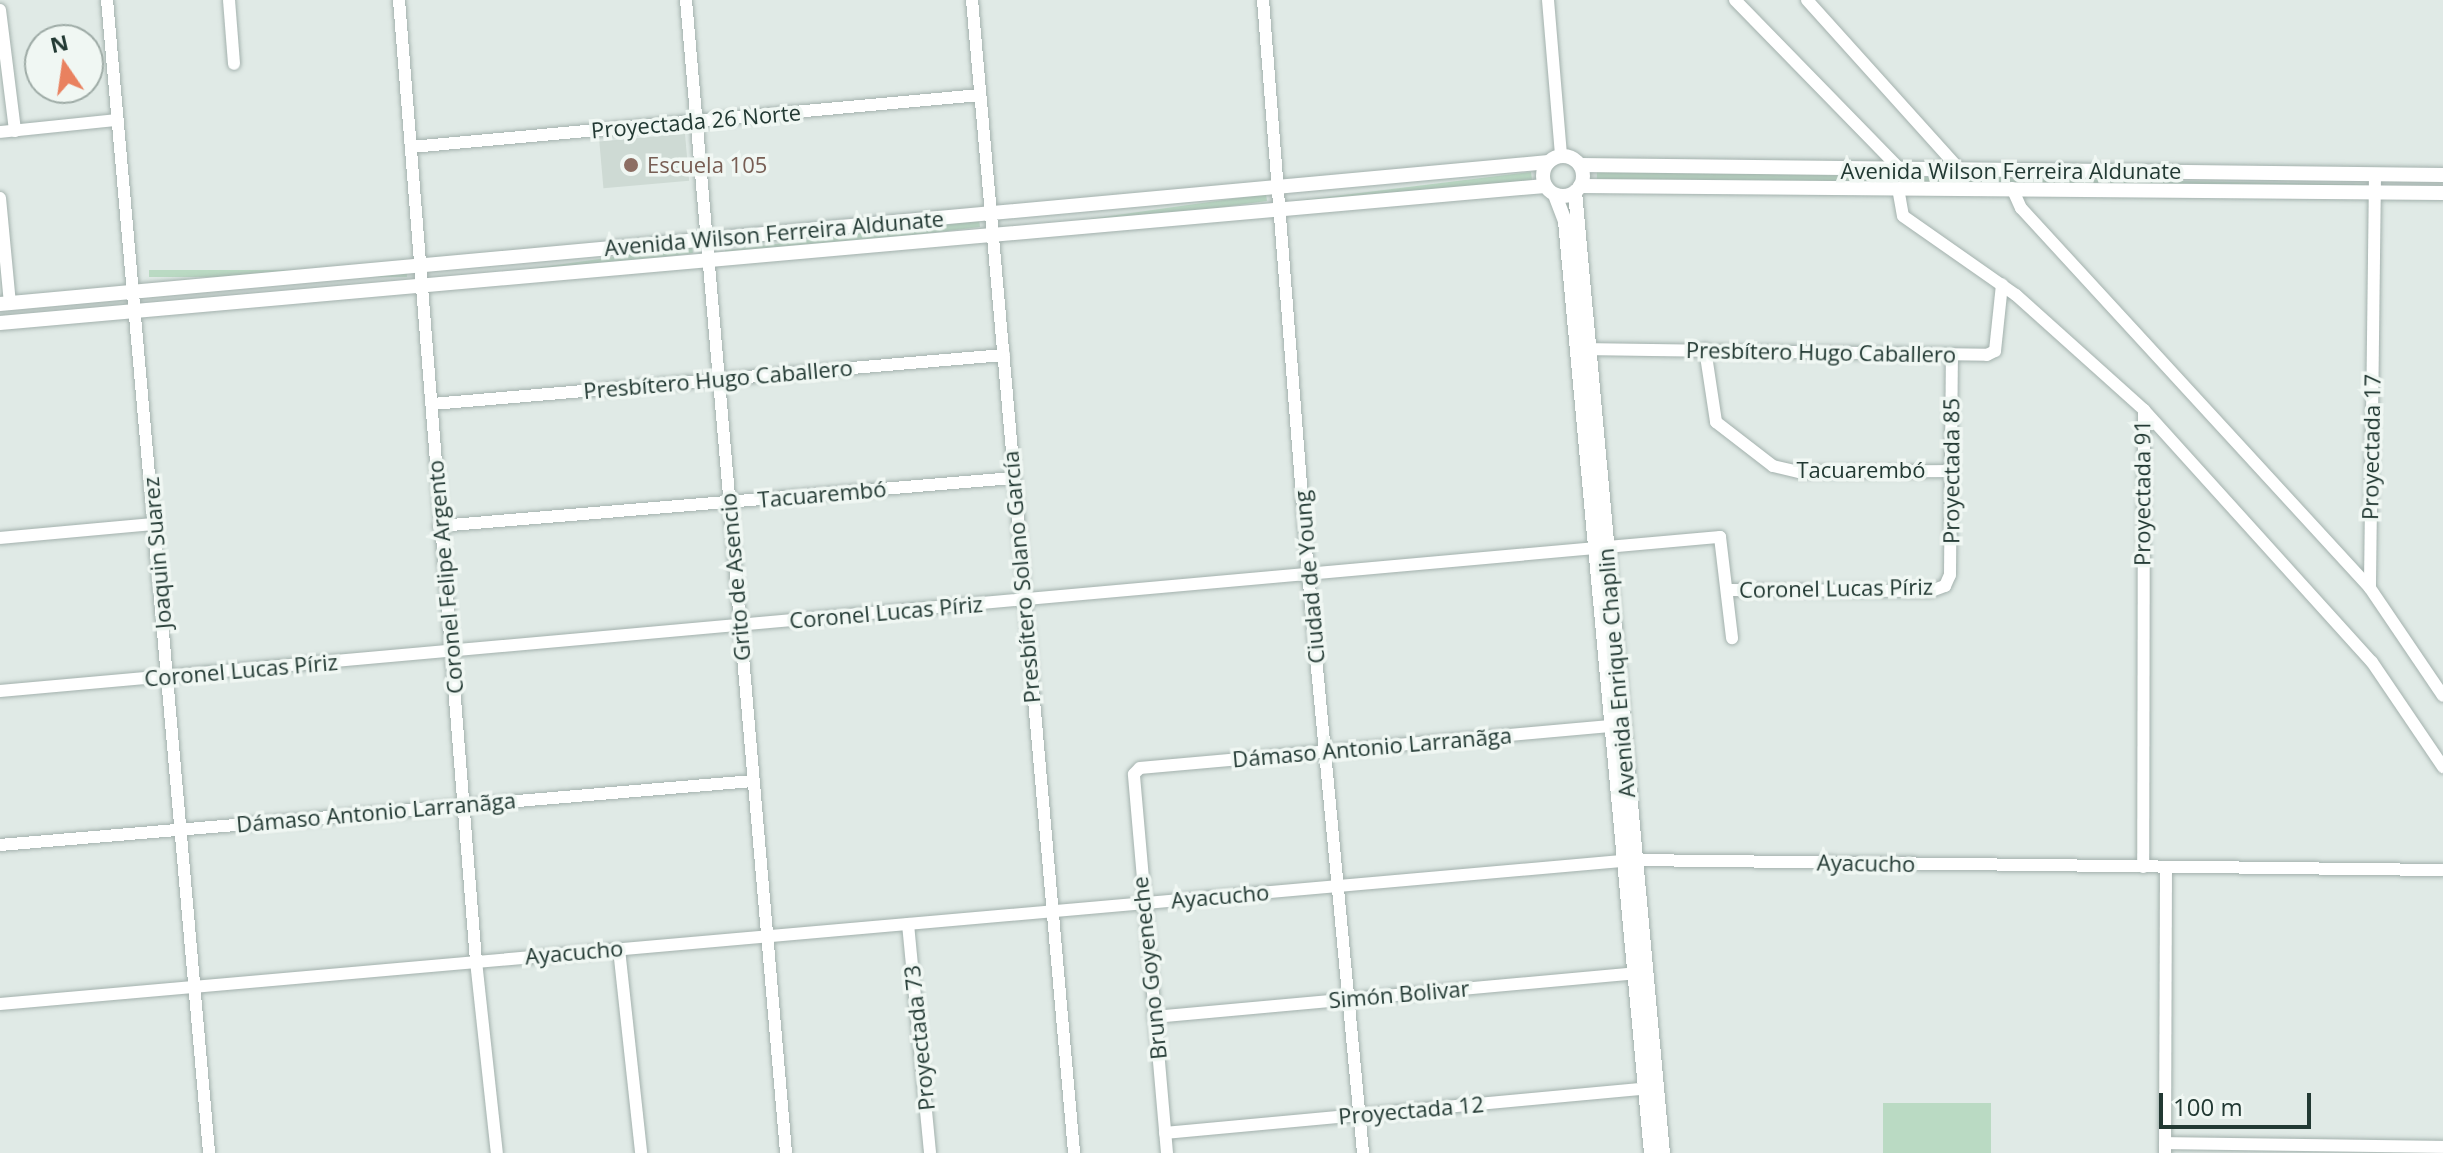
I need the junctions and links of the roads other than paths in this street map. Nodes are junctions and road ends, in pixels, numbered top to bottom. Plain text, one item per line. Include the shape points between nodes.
1 (107, 0) edge
2 (229, 0) edge
3 (399, 0) edge
4 (686, 0) edge
5 (972, 0) edge
6 (1263, 0) edge
7 (1548, 0) edge
8 (1735, 0) edge
9 (1807, 0) edge
10 (0, 10) edge
11 (234, 64) dead end
12 (980, 95) junction
13 (116, 120) junction
14 (696, 121) junction
15 (15, 131) junction
16 (0, 132) edge
17 (411, 147) junction
18 (1555, 159) junction
19 (1580, 165) junction
20 (1959, 169) junction
21 (1901, 170) junction
22 (2375, 175) junction
23 (2443, 175) edge
24 (1279, 188) junction
25 (1898, 188) junction
26 (2012, 188) junction
27 (1578, 189) junction
28 (1550, 190) junction
29 (2374, 192) junction
30 (2443, 193) edge
31 (0, 198) edge
32 (1281, 208) junction
33 (993, 213) junction
34 (994, 233) junction
35 (705, 240) junction
36 (706, 260) junction
37 (420, 264) junction
38 (421, 284) junction
39 (2002, 284) junction
40 (133, 291) junction
41 (5, 304) edge
42 (135, 311) junction
43 (0, 323) edge
44 (1583, 349) junction
45 (1705, 349) junction
46 (1952, 354) junction
47 (1004, 355) junction
48 (717, 379) junction
49 (432, 404) junction
50 (2144, 410) junction
51 (1951, 471) junction
52 (1013, 478) junction
53 (729, 502) junction
54 (155, 524) junction
55 (439, 526) junction
56 (0, 538) edge
57 (1600, 546) junction
58 (1308, 573) junction
59 (1945, 586) joint
60 (2370, 588) junction
61 (1727, 590) junction
62 (1022, 599) junction
63 (740, 626) junction
64 (1732, 638) dead end
65 (450, 652) junction
66 (167, 676) junction
67 (0, 691) edge
68 (2443, 696) edge
69 (1616, 725) junction
70 (1324, 752) junction
71 (2443, 767) edge
72 (752, 781) junction
73 (1132, 783) joint
74 (464, 804) junction
75 (180, 829) junction
76 (0, 845) edge
77 (1628, 860) junction
78 (2143, 867) junction
79 (2166, 867) junction
80 (2443, 870) edge
81 (1337, 885) junction
82 (1142, 902) junction
83 (1052, 910) junction
84 (908, 924) junction
85 (766, 935) junction
86 (619, 949) junction
87 (476, 961) junction
88 (1640, 973) junction
89 (192, 985) junction
90 (1349, 998) junction
91 (0, 1004) edge
92 (1154, 1017) junction
93 (1651, 1088) junction
94 (1360, 1114) junction
95 (1165, 1133) junction
96 (2443, 1147) edge
97 (2165, 1148) edge
98 (209, 1153) edge
99 (497, 1153) edge
100 (641, 1153) edge
101 (786, 1153) edge
102 (930, 1153) edge
103 (1074, 1153) edge
104 (1167, 1153) edge
105 (1363, 1153) edge
106 (1651, 1153) edge
107 (1663, 1153) edge

1 - 13 street, Joaquin Suarez
2 - 11 street
3 - 17 street, Coronel Felipe Argento
4 - 14 street, Grito de Asencio
5 - 12 street, Presbítero Solano García
6 - 24 street, Ciudad de Young
7 - 18 street
8 - 21 street
9 - 20 street
10 - 15 street
12 - 14 street, Proyectada 26 Norte
12 - 33 street, Presbítero Solano García
13 - 15 street
13 - 40 street, Joaquin Suarez
14 - 17 street, Proyectada 26 Norte
14 - 35 street, Grito de Asencio
15 - 16 street
17 - 37 street, Coronel Felipe Argento
18 - 19 street
18 - 24 street, Avenida Wilson Ferreira Aldunate
18 - 28 street via 1543,174
19 - 21 street, Avenida Wilson Ferreira Aldunate
19 - 27 street, Avenida Enrique Chaplin
20 - 21 street, Avenida Wilson Ferreira Aldunate
20 - 22 street, Avenida Wilson Ferreira Aldunate
22 - 23 street, Avenida Wilson Ferreira Aldunate
22 - 29 street, Proyectada 17
24 - 32 street, Ciudad de Young
24 - 33 street, Avenida Wilson Ferreira Aldunate
25 - 26 street, Avenida Wilson Ferreira Aldunate
25 - 27 street, Avenida Wilson Ferreira Aldunate
25 - 39 street, Proyectada 91 via 1903,216
26 - 29 street, Avenida Wilson Ferreira Aldunate
26 - 60 street via 2021,208
27 - 28 street, Avenida Wilson Ferreira Aldunate
27 - 44 street, Avenida Enrique Chaplin
28 - 32 street, Avenida Wilson Ferreira Aldunate
28 - 44 street, Avenida Enrique Chaplin via 1565,221
29 - 30 street, Avenida Wilson Ferreira Aldunate
29 - 60 street, Proyectada 17
31 - 41 street
32 - 34 street, Avenida Wilson Ferreira Aldunate
32 - 58 street, Ciudad de Young
33 - 34 street, Presbítero Solano García
33 - 35 street, Avenida Wilson Ferreira Aldunate
34 - 36 street, Avenida Wilson Ferreira Aldunate
34 - 47 street, Presbítero Solano García
35 - 36 street, Grito de Asencio
35 - 37 street, Avenida Wilson Ferreira Aldunate
36 - 38 street, Avenida Wilson Ferreira Aldunate
36 - 48 street, Grito de Asencio
37 - 38 street, Coronel Felipe Argento
37 - 40 street, Avenida Wilson Ferreira Aldunate
38 - 42 street, Avenida Wilson Ferreira Aldunate
38 - 49 street, Coronel Felipe Argento
39 - 46 street, Presbítero Hugo Caballero via 1995,351
39 - 50 street, Proyectada 91
40 - 41 street, Avenida Wilson Ferreira Aldunate
40 - 42 street, Joaquin Suarez
42 - 43 street, Avenida Wilson Ferreira Aldunate
42 - 54 street, Joaquin Suarez
44 - 45 street, Presbítero Hugo Caballero
44 - 57 street, Avenida Enrique Chaplin
45 - 46 street, Presbítero Hugo Caballero
45 - 51 street, Tacuarembó via 1716,422 1773,466 1800,472
46 - 51 street, Proyectada 85
47 - 48 street, Presbítero Hugo Caballero
47 - 52 street, Presbítero Solano García
48 - 49 street, Presbítero Hugo Caballero
48 - 53 street, Grito de Asencio
49 - 55 street, Coronel Felipe Argento
50 - 71 street via 2372,662
50 - 78 street, Proyectada 91
51 - 59 street, Proyectada 85 via 1950,575
52 - 53 street, Tacuarembó
52 - 62 street, Presbítero Solano García
53 - 55 street, Tacuarembó
53 - 63 street, Grito de Asencio
54 - 56 street
54 - 66 street, Joaquin Suarez
55 - 65 street, Coronel Felipe Argento
57 - 58 street, Coronel Lucas Píriz
57 - 61 street, Coronel Lucas Píriz via 1720,537
57 - 69 street, Avenida Enrique Chaplin
58 - 62 street, Coronel Lucas Píriz
58 - 70 street, Ciudad de Young
59 - 61 street, Coronel Lucas Píriz via 1931,591
60 - 68 street
61 - 64 street, Coronel Lucas Píriz
62 - 63 street, Coronel Lucas Píriz
62 - 83 street, Presbítero Solano García
63 - 65 street, Coronel Lucas Píriz
63 - 72 street, Grito de Asencio
65 - 66 street, Coronel Lucas Píriz
65 - 74 street, Coronel Felipe Argento
66 - 67 street, Coronel Lucas Píriz
66 - 75 street, Joaquin Suarez
69 - 70 street, Dámaso Antonio Larranãga
69 - 77 street, Avenida Enrique Chaplin
70 - 73 street, Dámaso Antonio Larranãga via 1140,768
70 - 81 street, Ciudad de Young
72 - 74 street, Dámaso Antonio Larranãga
72 - 85 street, Grito de Asencio
73 - 82 street, Bruno Goyeneche
74 - 75 street, Dámaso Antonio Larranãga
74 - 87 street, Coronel Felipe Argento
75 - 76 street, Dámaso Antonio Larranãga
75 - 89 street, Joaquin Suarez
77 - 78 street, Ayacucho
77 - 81 street, Ayacucho
77 - 88 street, Avenida Enrique Chaplin
78 - 79 street, Ayacucho
79 - 80 street, Ayacucho
79 - 97 street
81 - 82 street, Ayacucho
81 - 90 street, Ciudad de Young
82 - 83 street, Ayacucho
82 - 92 street, Bruno Goyeneche
83 - 84 street, Ayacucho
83 - 103 street, Presbítero Solano García
84 - 85 street, Ayacucho
84 - 102 street, Proyectada 73
85 - 86 street, Ayacucho
85 - 101 street, Grito de Asencio
86 - 87 street, Ayacucho
86 - 100 street
87 - 89 street, Ayacucho
87 - 99 street, Coronel Felipe Argento
88 - 90 street, Simón Bolivar
88 - 93 street, Avenida Enrique Chaplin
89 - 91 street, Ayacucho
89 - 98 street, Joaquin Suarez
90 - 92 street, Simón Bolivar
90 - 94 street, Ciudad de Young
92 - 95 street, Bruno Goyeneche
93 - 94 street, Proyectada 12
93 - 106 street, Avenida Enrique Chaplin
93 - 107 street, Avenida Enrique Chaplin
94 - 95 street, Proyectada 12
94 - 105 street, Ciudad de Young
95 - 104 street, Bruno Goyeneche
96 - 97 street

